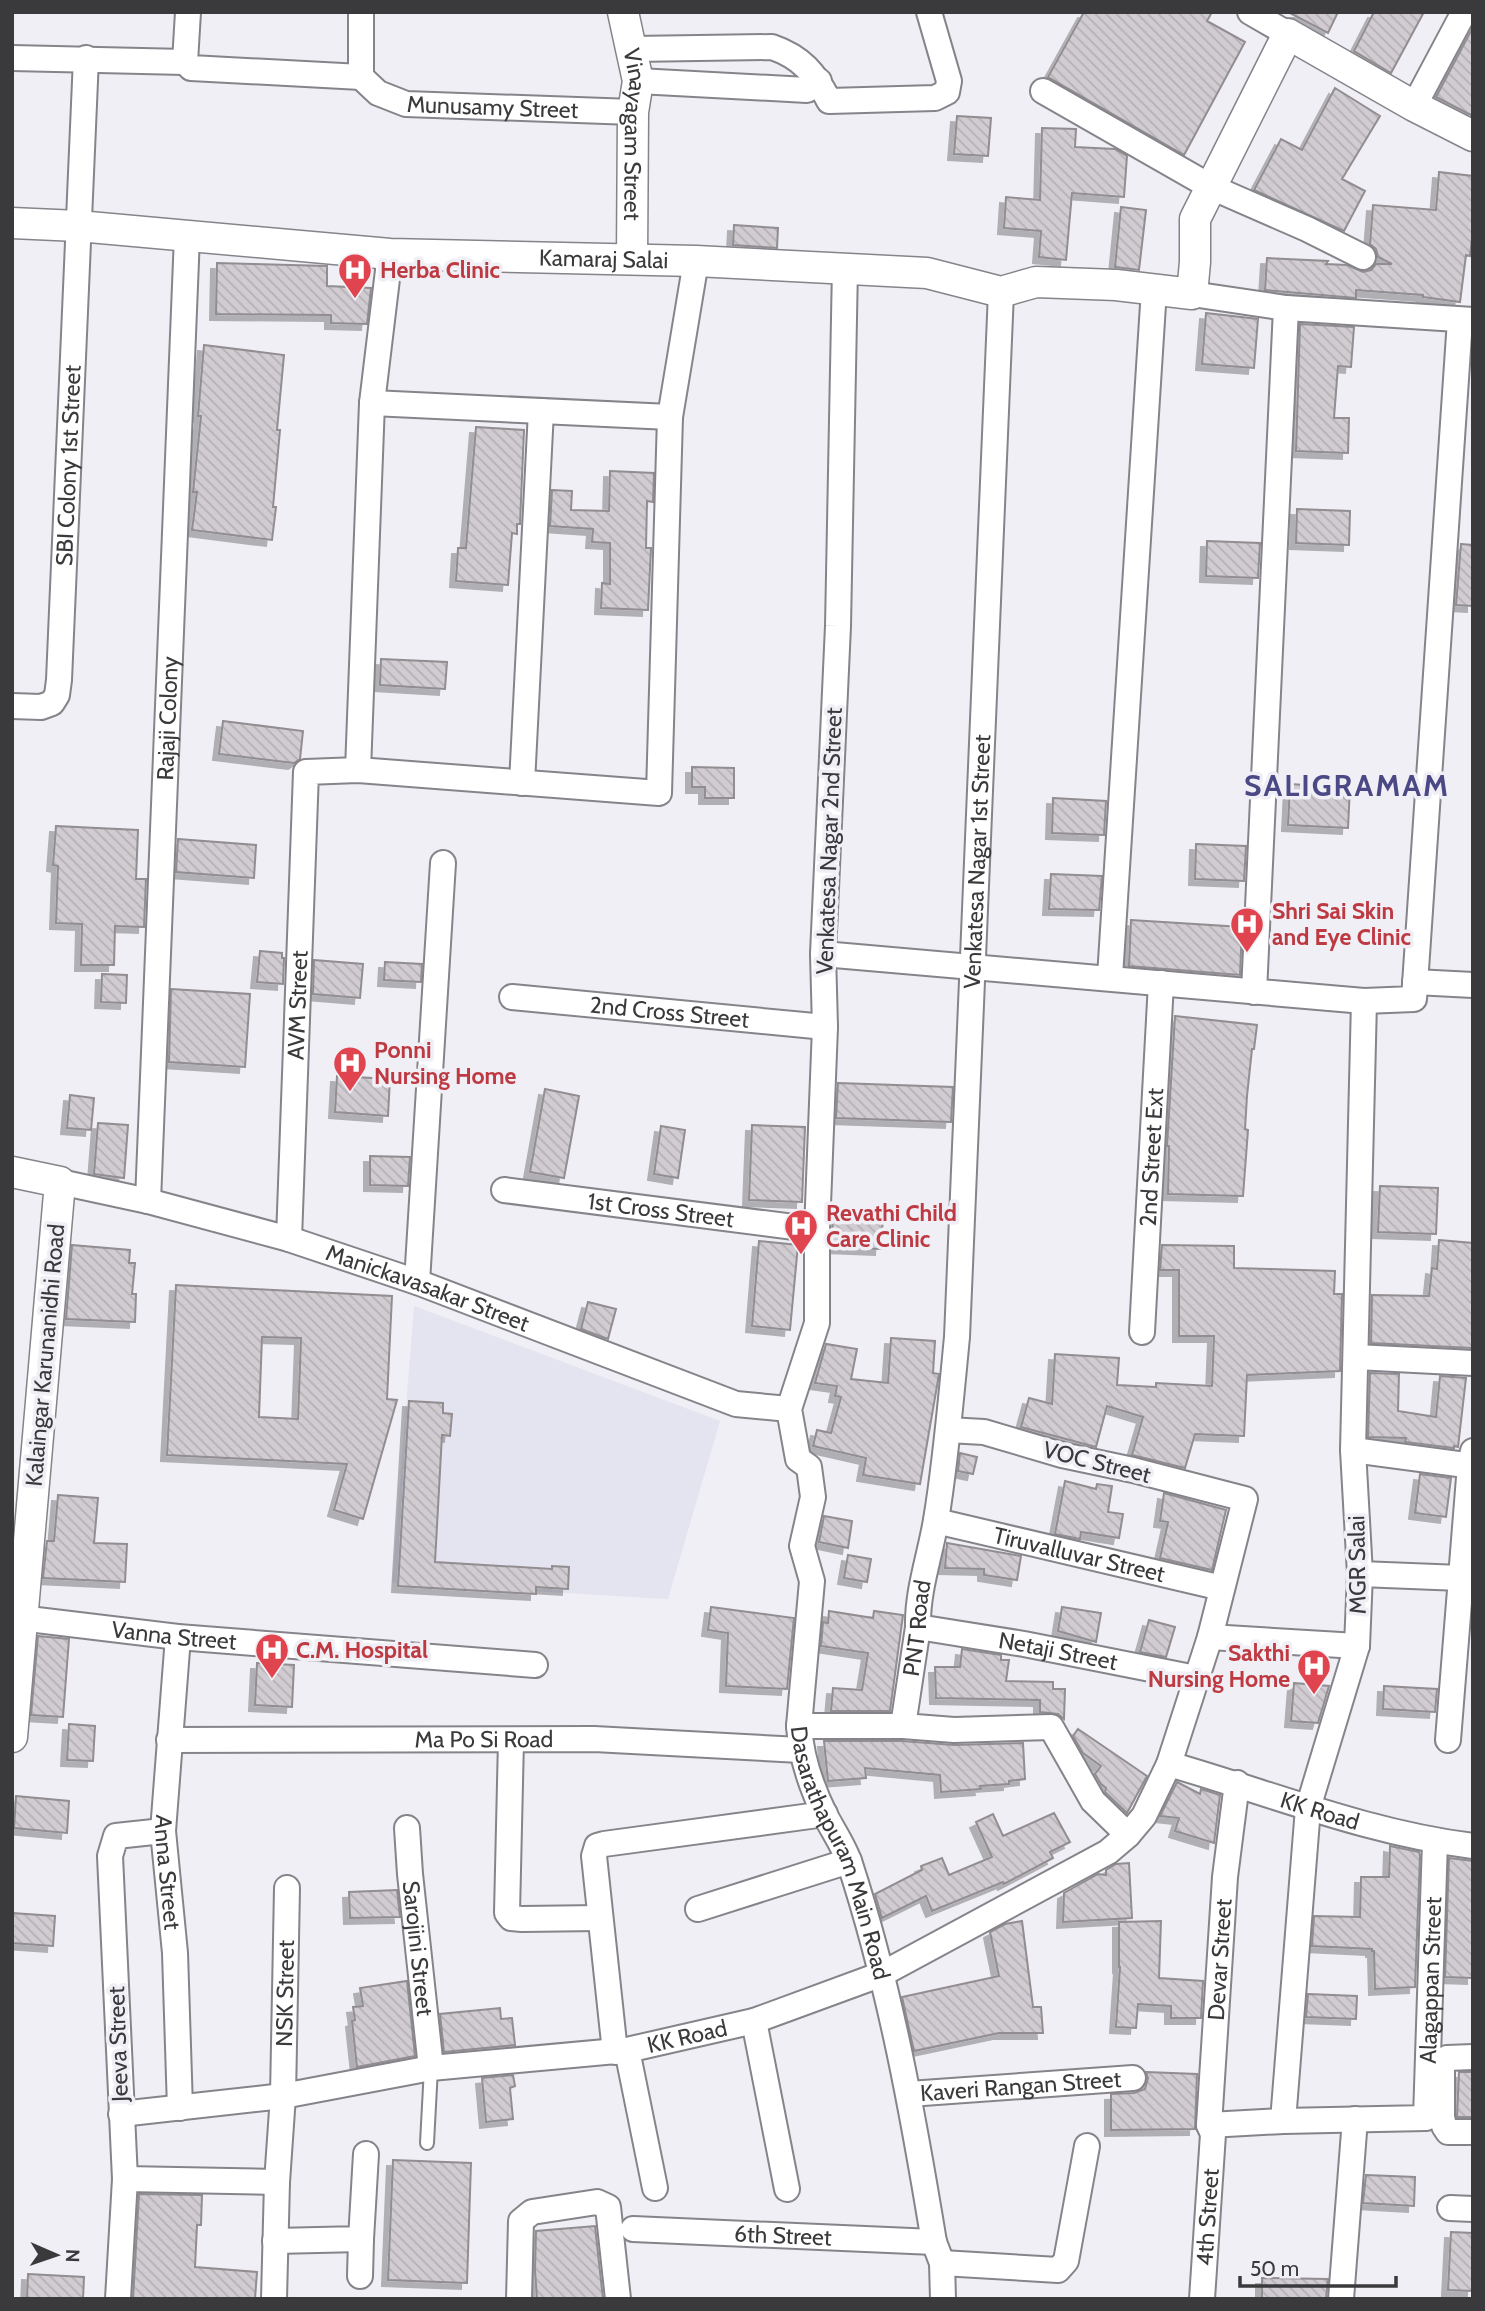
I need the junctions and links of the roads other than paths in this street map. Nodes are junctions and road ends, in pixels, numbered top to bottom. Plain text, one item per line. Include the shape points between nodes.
1 (188, 12) edge
2 (361, 12) edge
3 (623, 12) edge
4 (929, 12) edge
5 (1250, 12) edge
6 (1464, 12) edge
7 (1288, 34) junction
8 (632, 49) junction
9 (12, 58) edge
10 (86, 58) junction
11 (185, 62) junction
12 (360, 77) junction
13 (819, 81) junction
14 (638, 82) junction
15 (1043, 91) dead end
16 (1414, 106) junction
17 (633, 112) junction
18 (1473, 136) edge
19 (1211, 187) junction
20 (12, 223) edge
21 (78, 226) junction
22 (187, 236) junction
23 (390, 254) junction
24 (1363, 257) dead end
25 (632, 259) junction
26 (696, 261) junction
27 (845, 267) junction
28 (1154, 289) junction
29 (1002, 292) junction
30 (1192, 294) junction
31 (1286, 308) junction
32 (1466, 320) edge
33 (372, 403) junction
34 (541, 411) junction
35 (670, 416) junction
36 (12, 706) edge
37 (358, 770) junction
38 (522, 783) junction
39 (443, 863) dead end
40 (823, 954) junction
41 (973, 967) junction
42 (1110, 977) junction
43 (1415, 982) junction
44 (1161, 983) junction
45 (1473, 985) edge
46 (1254, 992) junction
47 (512, 997) dead end
48 (1364, 1001) junction
49 (825, 1027) junction
50 (12, 1172) edge
51 (60, 1182) junction
52 (503, 1190) dead end
53 (148, 1201) junction
54 (817, 1230) junction
55 (289, 1239) junction
56 (417, 1282) junction
57 (1142, 1332) dead end
58 (1356, 1357) junction
59 (1473, 1363) edge
60 (789, 1409) junction
61 (948, 1430) junction
62 (1353, 1450) junction
63 (1472, 1461) edge
64 (1245, 1499) joint
65 (936, 1521) junction
66 (1360, 1574) junction
67 (1467, 1579) edge
68 (1222, 1588) junction
69 (17, 1617) edge
70 (918, 1627) junction
71 (178, 1637) junction
72 (1210, 1637) junction
73 (1357, 1646) junction
74 (535, 1665) dead end
75 (1196, 1678) junction
76 (903, 1726) junction
77 (12, 1737) edge
78 (800, 1738) junction
79 (169, 1740) junction
80 (511, 1740) junction
81 (1448, 1740) dead end
82 (1169, 1764) junction
83 (1237, 1783) junction
84 (1307, 1808) junction
85 (825, 1814) junction
86 (407, 1828) dead end
87 (163, 1831) junction
88 (1129, 1835) junction
89 (1435, 1841) junction
90 (1473, 1846) edge
91 (849, 1861) junction
92 (287, 1888) dead end
93 (698, 1909) dead end
94 (600, 1917) junction
95 (882, 1974) junction
96 (754, 2021) junction
97 (621, 2051) junction
98 (1473, 2057) edge
99 (431, 2068) junction
100 (1133, 2078) dead end
101 (909, 2094) junction
102 (283, 2096) junction
103 (180, 2108) junction
104 (121, 2114) junction
105 (1355, 2119) junction
106 (1283, 2121) junction
107 (1211, 2129) junction
108 (1473, 2132) edge
109 (427, 2143) dead end
110 (1087, 2146) dead end
111 (366, 2154) dead end
112 (125, 2179) junction
113 (277, 2182) junction
114 (655, 2188) dead end
115 (787, 2189) dead end
116 (633, 2229) dead end
117 (360, 2239) junction
118 (275, 2242) junction
119 (938, 2253) junction
120 (360, 2276) dead end
121 (118, 2299) edge
122 (274, 2299) edge
123 (519, 2299) edge
124 (618, 2299) edge
125 (943, 2299) edge
126 (1202, 2299) edge
127 (1341, 2299) edge

1 - 11 street
2 - 12 street
3 - 8 street, Vinayagam Street
4 - 13 street via 949,81 947,92 935,98 829,101
5 - 7 street
6 - 16 street
7 - 16 street
7 - 19 street
8 - 13 street via 772,47 791,54
8 - 14 street, Vinayagam Street
9 - 10 street
10 - 11 street
10 - 21 street, SBI Colony 1st Street
11 - 12 street via 191,68
12 - 17 street, Munusamy Street via 377,93 406,104
13 - 14 street via 807,90
14 - 17 street, Vinayagam Street
15 - 19 street
16 - 18 street
17 - 25 street, Vinayagam Street
19 - 24 street
19 - 30 street via 1195,219
20 - 21 street, Kamaraj Salai
21 - 22 street, Kamaraj Salai
21 - 36 street, SBI Colony 1st Street via 57,695 41,707
22 - 23 street, Kamaraj Salai
22 - 53 street, Rajaji Colony
23 - 25 street, Kamaraj Salai
23 - 33 street
25 - 26 street, Kamaraj Salai
26 - 27 street, Kamaraj Salai
26 - 35 street
27 - 29 street, Kamaraj Salai via 927,273
27 - 40 street, Venkatesa Nagar 2nd Street via 838,626
28 - 29 street via 1036,282
28 - 30 street
28 - 42 street
29 - 41 street, Venkatesa Nagar 1st Street
30 - 31 street
31 - 32 street
31 - 46 street
32 - 43 street
33 - 34 street
33 - 37 street
34 - 35 street
34 - 38 street
35 - 38 street via 659,793
37 - 38 street
37 - 55 street, AVM Street via 306,772
39 - 56 street
40 - 41 street
40 - 49 street, Venkatesa Nagar 2nd Street
41 - 42 street
41 - 61 street, Venkatesa Nagar 1st Street via 957,1337
42 - 44 street
43 - 45 street
43 - 48 street via 1414,999
44 - 46 street
44 - 57 street, 2nd Street Ext
46 - 48 street
47 - 49 street, 2nd Cross Street
48 - 58 street, MGR Salai
49 - 54 street, Venkatesa Nagar 2nd Street
50 - 51 street
51 - 53 street, Manickavasakar Street
51 - 69 street, Kalaingar Karunanidhi Road
52 - 54 street, 1st Cross Street
53 - 55 street, Manickavasakar Street
54 - 60 street, Venkatesa Nagar 2nd Street via 817,1324
55 - 56 street, Manickavasakar Street
56 - 60 street, Manickavasakar Street via 736,1404
58 - 59 street
58 - 62 street, MGR Salai
60 - 78 street, Dasarathapuram Main Road via 798,1459 809,1467 813,1497 802,1546 811,1581
61 - 64 street, VOC Street via 984,1432
61 - 65 street, PNT Road
62 - 63 street
62 - 66 street, MGR Salai
63 - 67 street
64 - 68 street, KK Road
65 - 68 street, Tiruvalluvar Street
65 - 70 street, PNT Road
66 - 67 street
66 - 73 street, MGR Salai
67 - 81 street
68 - 72 street, KK Road
69 - 71 street, Vanna Street
69 - 77 street, Kalaingar Karunanidhi Road
70 - 75 street, Netaji Street
70 - 76 street, PNT Road
71 - 74 street, Vanna Street
71 - 79 street, Anna Street
72 - 73 street
72 - 75 street, KK Road
73 - 84 street, MGR Salai
75 - 82 street, KK Road
76 - 78 street
76 - 88 street via 954,1730 1051,1727 1093,1801
78 - 80 street, Ma Po Si Road
78 - 85 street, Dasarathapuram Main Road
79 - 80 street, Ma Po Si Road
79 - 87 street, Anna Street
80 - 94 street via 507,1913 522,1919
82 - 83 street, KK Road
82 - 88 street, KK Road via 1144,1816
83 - 84 street, KK Road
83 - 107 street, Devar Street via 1225,1877
84 - 89 street, KK Road
84 - 106 street, MGR Salai
85 - 91 street, Dasarathapuram Main Road
85 - 94 street via 597,1846
86 - 99 street, Sarojini Street
87 - 103 street, Anna Street via 175,1953
87 - 104 street, Jeeva Street via 117,1836 110,1856
88 - 95 street, KK Road via 1108,1852
89 - 90 street, KK Road
89 - 105 street, Alagappan Street via 1426,2118
91 - 93 street
91 - 95 street, Dasarathapuram Main Road
92 - 102 street, NSK Street
94 - 97 street
95 - 96 street, KK Road
95 - 101 street, Dasarathapuram Main Road
96 - 97 street, KK Road
96 - 115 street
97 - 99 street, KK Road
97 - 114 street
98 - 108 street via 1447,2058 1442,2064 1444,2126 1448,2132
99 - 102 street, KK Road
99 - 109 lane
100 - 101 street, Kaveri Rangan Street
101 - 119 street, Dasarathapuram Main Road
102 - 103 street, KK Road
102 - 113 street, NSK Street
103 - 104 street, KK Road
104 - 112 street, Jeeva Street
105 - 106 street
105 - 127 street
106 - 107 street
107 - 126 street, 4th Street
110 - 119 street, 6th Street via 1066,2261 1058,2270
111 - 117 street
112 - 113 street
112 - 121 street, Jeeva Street
113 - 118 street, NSK Street
116 - 119 street, 6th Street
117 - 118 street
117 - 120 street
118 - 122 street, NSK Street
119 - 125 street, Dasarathapuram Main Road
123 - 124 street via 521,2221 532,2212 597,2202 608,2207

